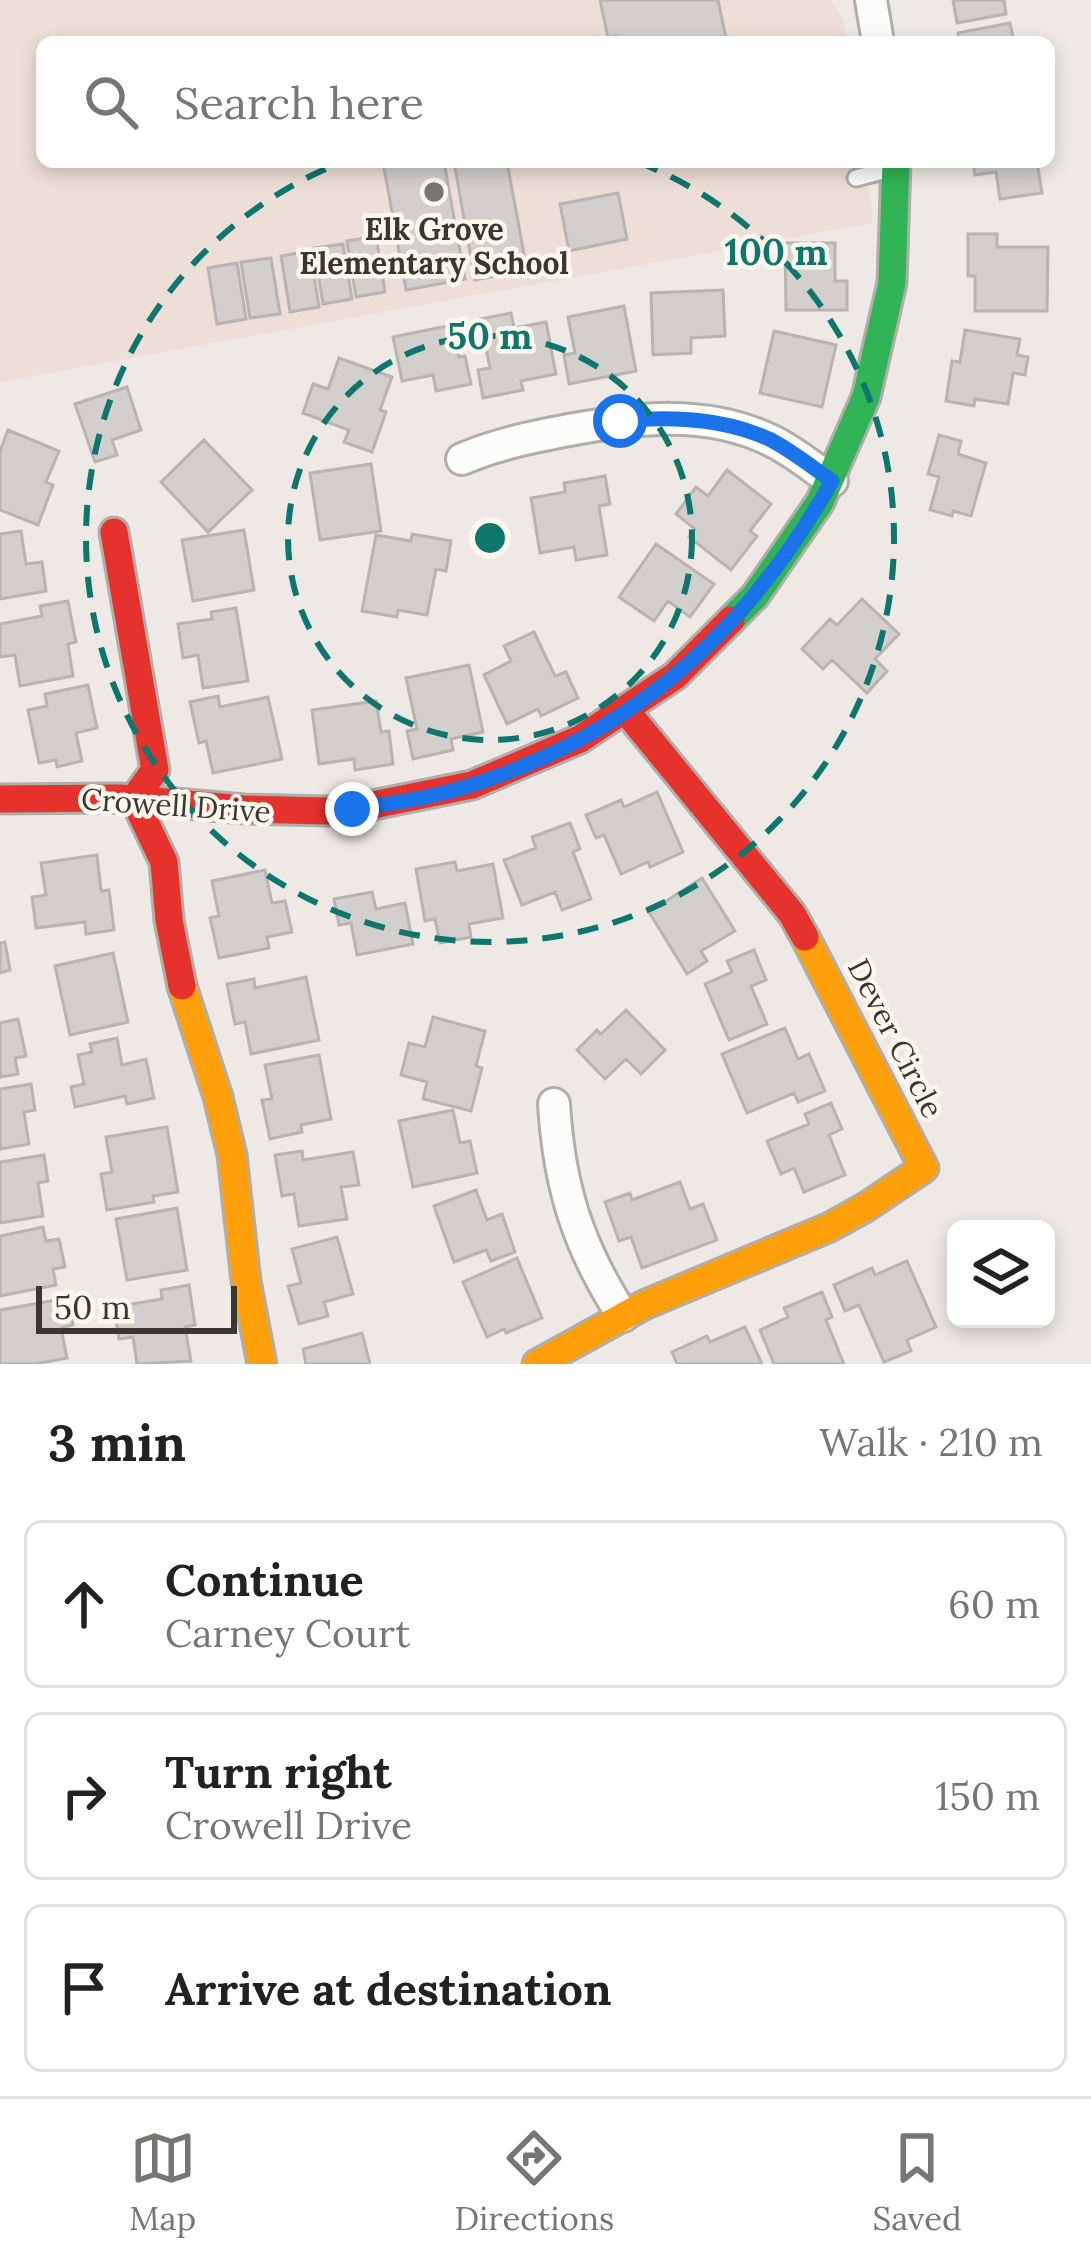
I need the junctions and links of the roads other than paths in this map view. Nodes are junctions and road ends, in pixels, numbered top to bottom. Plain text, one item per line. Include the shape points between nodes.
1 (872, 0) edge
2 (877, 36) edge
3 (887, 168) edge
4 (896, 168) edge
5 (856, 178) dead end
6 (462, 459) dead end
7 (832, 481) junction
8 (113, 532) dead end
9 (627, 712) junction
10 (0, 799) edge
11 (134, 799) junction
12 (554, 1104) dead end
13 (623, 1316) junction
14 (262, 1364) edge
15 (537, 1364) edge

1 - 2 street
3 - 5 lane
4 - 7 street, Crowell Drive via 886,325 871,387
6 - 7 street via 516,440 682,418 772,441
7 - 9 street, Crowell Drive via 804,531 725,630
8 - 11 street via 155,770
9 - 11 street, Crowell Drive via 535,761 414,800 288,812
9 - 13 street, Dever Circle via 792,914 924,1168 830,1227
10 - 11 street, Crowell Drive
11 - 14 street via 164,862 178,976 232,1155
12 - 13 street via 568,1204
13 - 15 street, Dever Circle

